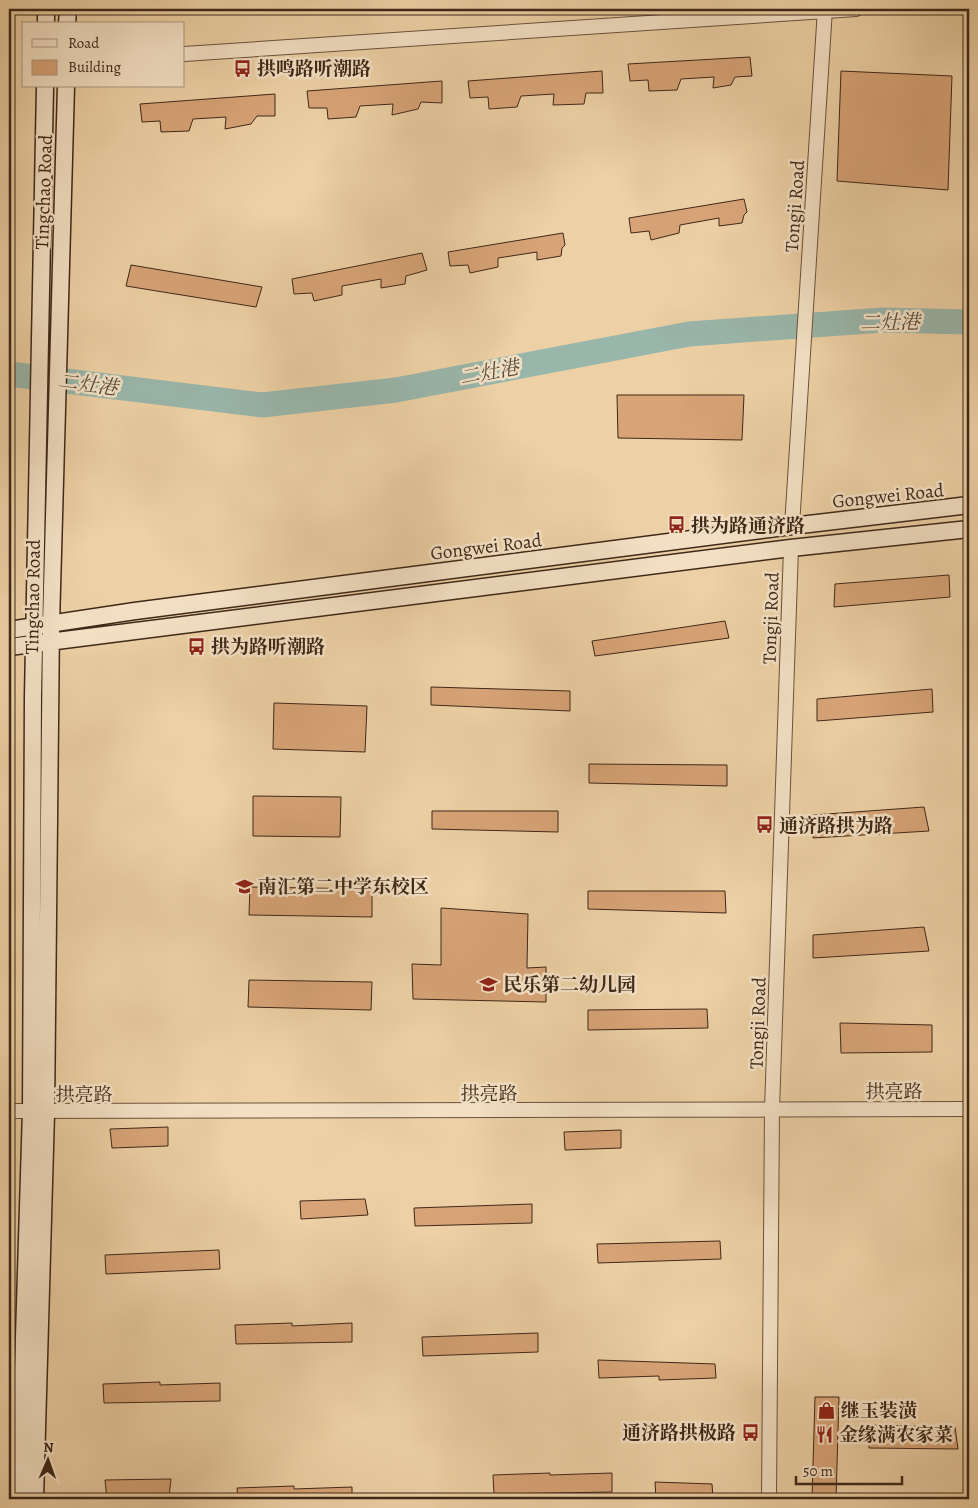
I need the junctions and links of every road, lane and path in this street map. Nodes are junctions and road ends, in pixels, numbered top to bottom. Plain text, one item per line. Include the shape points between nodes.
1 (46, 9) edge
2 (68, 9) edge
3 (856, 9) edge
4 (825, 10) edge
5 (46, 22) edge
6 (68, 22) edge
7 (185, 54) edge
8 (45, 88) edge
9 (66, 88) edge
10 (969, 506) edge
11 (792, 526) junction
12 (969, 529) edge
13 (791, 548) junction
14 (52, 624) junction
15 (35, 626) junction
16 (9, 630) edge
17 (51, 641) junction
18 (34, 643) junction
19 (9, 647) edge
20 (772, 1110) junction
21 (969, 1110) edge
22 (9, 1111) edge
23 (39, 1111) junction
24 (19, 1499) edge
25 (35, 1499) edge
26 (769, 1499) edge

1 - 5 main road
2 - 6 main road
3 - 4 street
4 - 7 street
4 - 11 street, Tongji Road
8 - 15 main road, Tingchao Road
9 - 14 main road, Tingchao Road
10 - 11 main road, Gongwei Road
11 - 14 main road, Gongwei Road
12 - 13 main road
13 - 17 main road
13 - 20 street, Tongji Road
14 - 15 main road, Gongwei Road
14 - 17 main road, Tingchao Road
15 - 16 main road, Gongwei Road
15 - 18 main road, Tingchao Road
17 - 18 main road
17 - 23 main road, Tingchao Road
18 - 19 main road
18 - 23 main road, Tingchao Road
20 - 21 street, 拱亮路
20 - 23 street, 拱亮路
20 - 26 street, Tongji Road
22 - 23 street, 拱亮路
23 - 24 main road, Tingchao Road
23 - 25 main road, Tingchao Road

